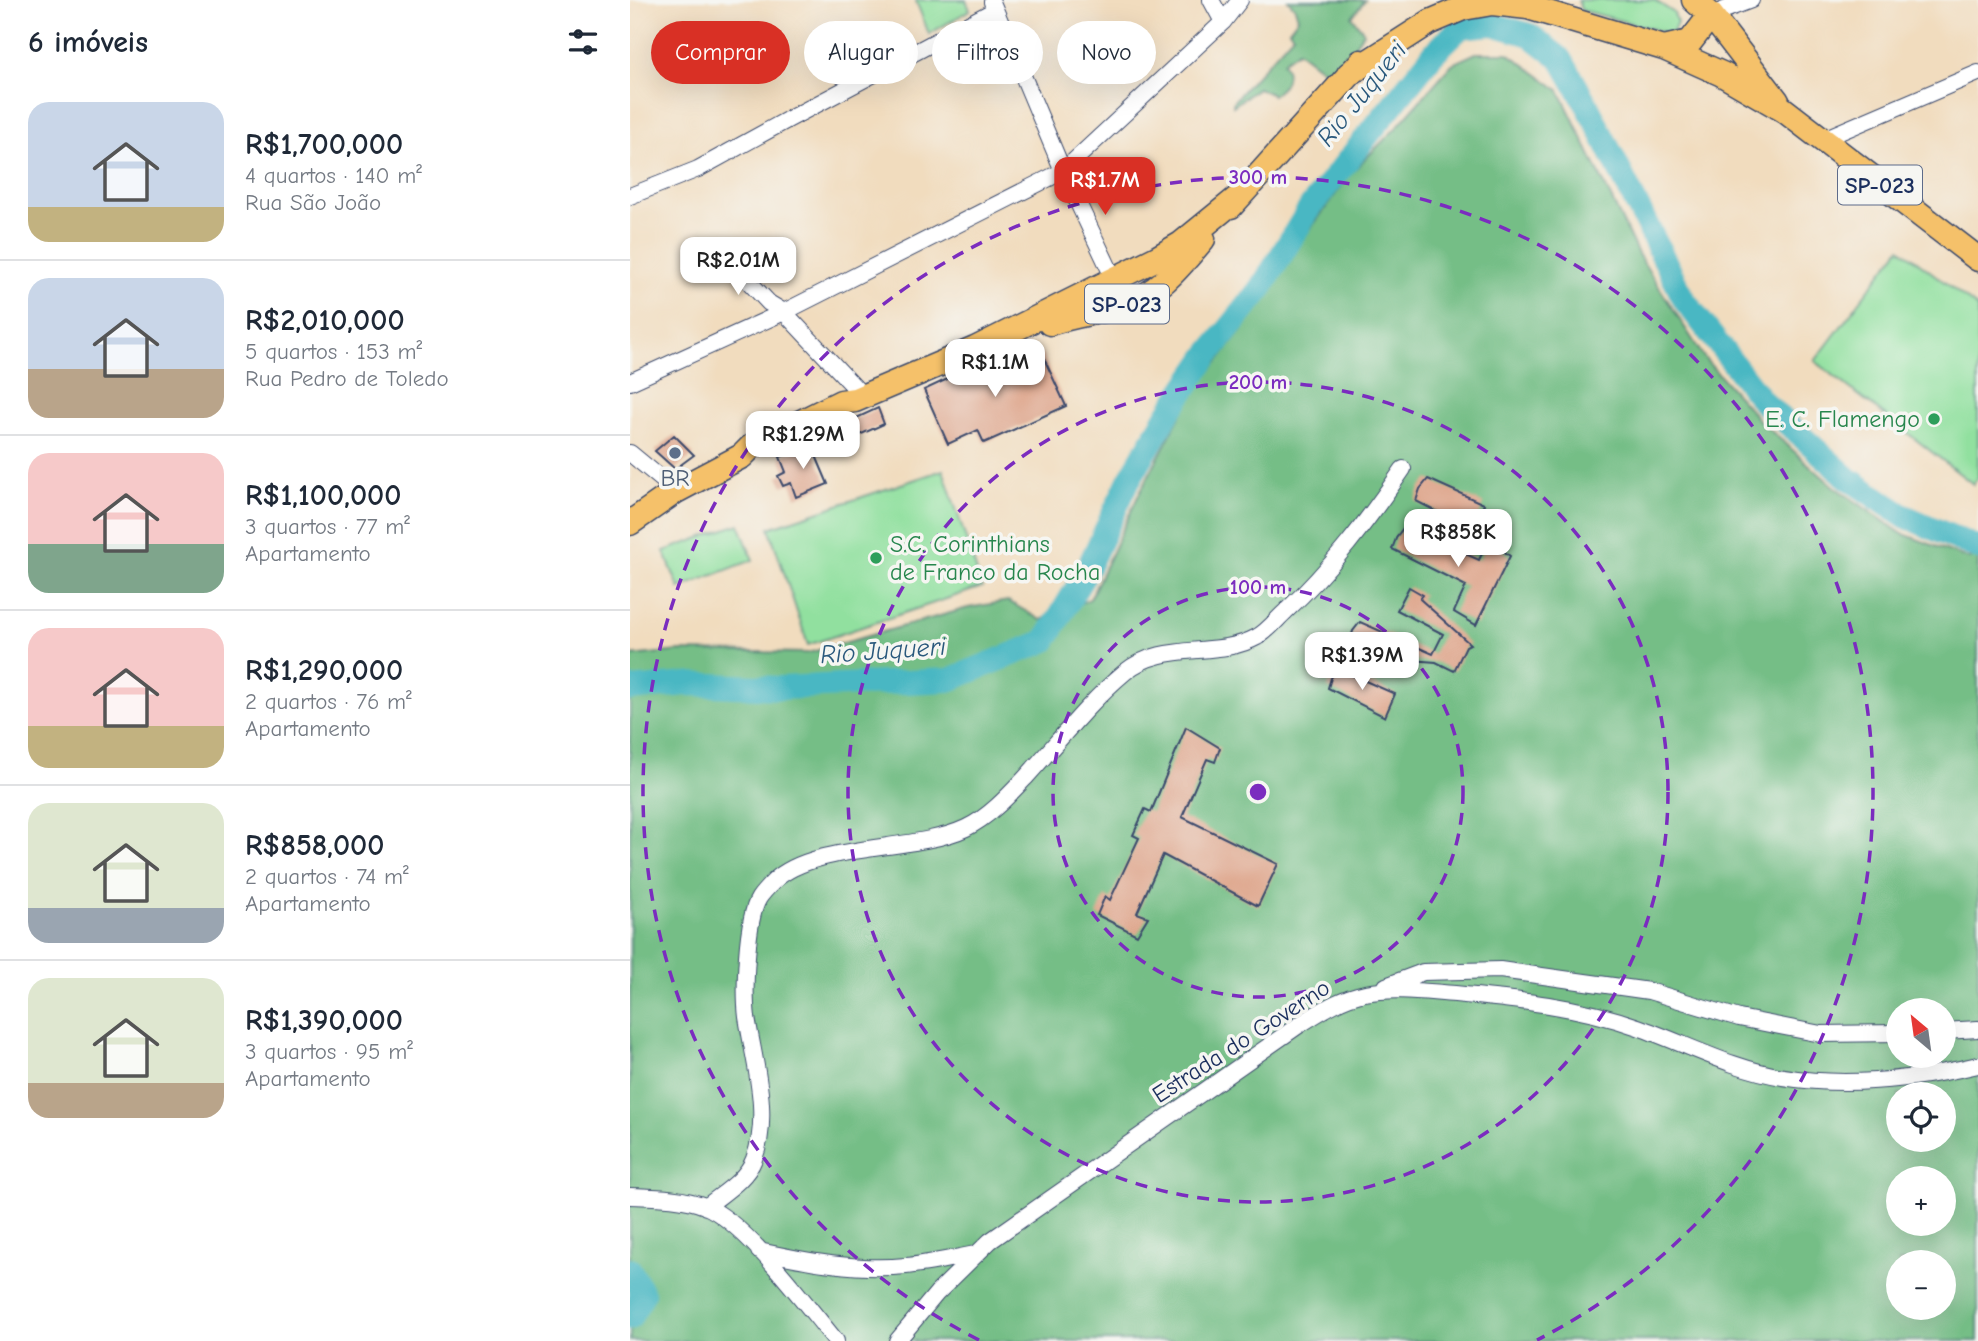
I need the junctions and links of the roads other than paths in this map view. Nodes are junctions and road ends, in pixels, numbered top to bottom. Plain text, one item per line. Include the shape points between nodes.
1 (1211, 0) edge
2 (1240, 0) edge
3 (1445, 0) edge
4 (1572, 0) edge
5 (1751, 0) edge
6 (993, 5) edge
7 (1702, 8) edge
8 (1223, 22) junction
9 (1581, 23) junction
10 (1664, 48) junction
11 (1978, 73) edge
12 (1349, 74) junction
13 (1784, 110) junction
14 (1821, 140) junction
15 (1063, 171) junction
16 (630, 196) edge
17 (1240, 196) junction
18 (718, 249) dead end
19 (1978, 259) edge
20 (1114, 279) junction
21 (784, 312) junction
22 (1058, 320) junction
23 (975, 349) junction
24 (630, 382) edge
25 (859, 398) junction
26 (630, 453) edge
27 (1403, 469) dead end
28 (676, 491) junction
29 (630, 523) edge
30 (1367, 993) junction
31 (1978, 1029) edge
32 (1956, 1030) edge
33 (1886, 1033) edge
34 (1978, 1065) edge
35 (631, 1196) edge
36 (706, 1207) junction
37 (759, 1251) junction
38 (976, 1254) junction
39 (836, 1341) edge
40 (897, 1341) edge

1 - 8 street
2 - 8 street
3 - 12 main road, SP-023 via 1384,36
4 - 9 main road
5 - 7 street
6 - 15 street
6 - 16 street via 698,169
7 - 10 main road via 1690,42
7 - 13 main road, SP-023
8 - 15 street
9 - 10 main road, SP-023
9 - 12 main road, SP-023 via 1528,7 1492,3 1463,8 1430,22
10 - 13 main road, SP-023 via 1722,74
11 - 14 street
12 - 17 main road, SP-023
13 - 14 main road, SP-023
14 - 19 main road, SP-023
15 - 20 street
15 - 21 street
17 - 20 main road, SP-023 via 1181,244
17 - 22 main road, SP-023 via 1156,288 1124,305
18 - 21 street via 769,303
20 - 22 main road via 1102,293
20 - 23 main road, SP-023
21 - 24 street
21 - 25 street
22 - 23 main road, SP-023
23 - 25 main road, SP-023
25 - 28 main road via 846,411 753,456 742,456
26 - 28 street
27 - 36 street via 1315,584 1257,637 1138,663 1100,697 1006,799 968,827 941,837 806,862 777,878 758,899 748,951 747,1013 761,1132 754,1160 741,1179
28 - 29 main road
30 - 33 street via 1423,972 1500,970 1648,991 1739,1018 1821,1034
30 - 34 street, Estrada do Governo via 1417,991 1534,1002 1594,1013 1723,1060 1781,1077 1827,1083 1936,1075
30 - 38 street, Estrada do Governo via 1339,1001 1298,1024 1038,1205
31 - 32 street
35 - 36 street via 678,1199
36 - 37 street via 739,1229
37 - 38 street via 858,1267 906,1266
37 - 39 street
38 - 40 street, Estrada do Governo

